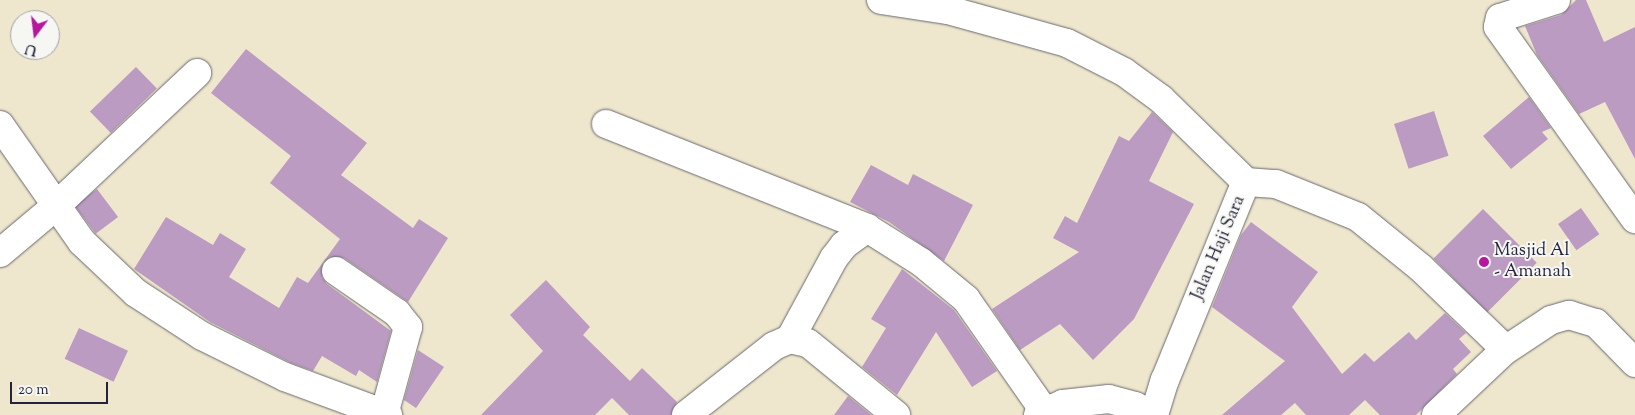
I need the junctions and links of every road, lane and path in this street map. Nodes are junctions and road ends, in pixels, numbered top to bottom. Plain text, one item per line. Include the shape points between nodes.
1 (882, 0) edge
2 (1556, 0) edge
3 (949, 5) edge
4 (197, 73) dead end
5 (606, 124) dead end
6 (0, 125) edge
7 (1246, 182) junction
8 (56, 206) junction
9 (1635, 218) edge
10 (867, 228) junction
11 (0, 253) edge
12 (336, 271) dead end
13 (790, 339) junction
14 (1504, 351) junction
15 (1631, 351) edge
16 (1041, 413) edge
17 (386, 414) edge
18 (686, 415) edge
19 (896, 415) edge
20 (1154, 415) edge
21 (1436, 415) edge

1 - 3 street
2 - 9 street via 1500,18 1498,27
3 - 7 street via 1067,43 1124,72 1161,99
4 - 8 street
5 - 10 street
6 - 8 street
7 - 14 street, Jalan Haji Sara via 1276,184 1358,217 1422,268 1500,343
7 - 20 street, Jalan Haji Sara via 1186,326
8 - 11 street
8 - 17 street via 82,242 136,293 202,336 285,377
10 - 13 street via 844,245 834,258
10 - 16 street via 921,262 966,299
12 - 17 street via 397,313 408,327
13 - 18 street via 774,346
13 - 19 street via 808,343
14 - 15 street via 1551,320 1569,315 1596,323
14 - 21 street
16 - 20 street, Jalan Haji Sara via 1063,404 1109,398

